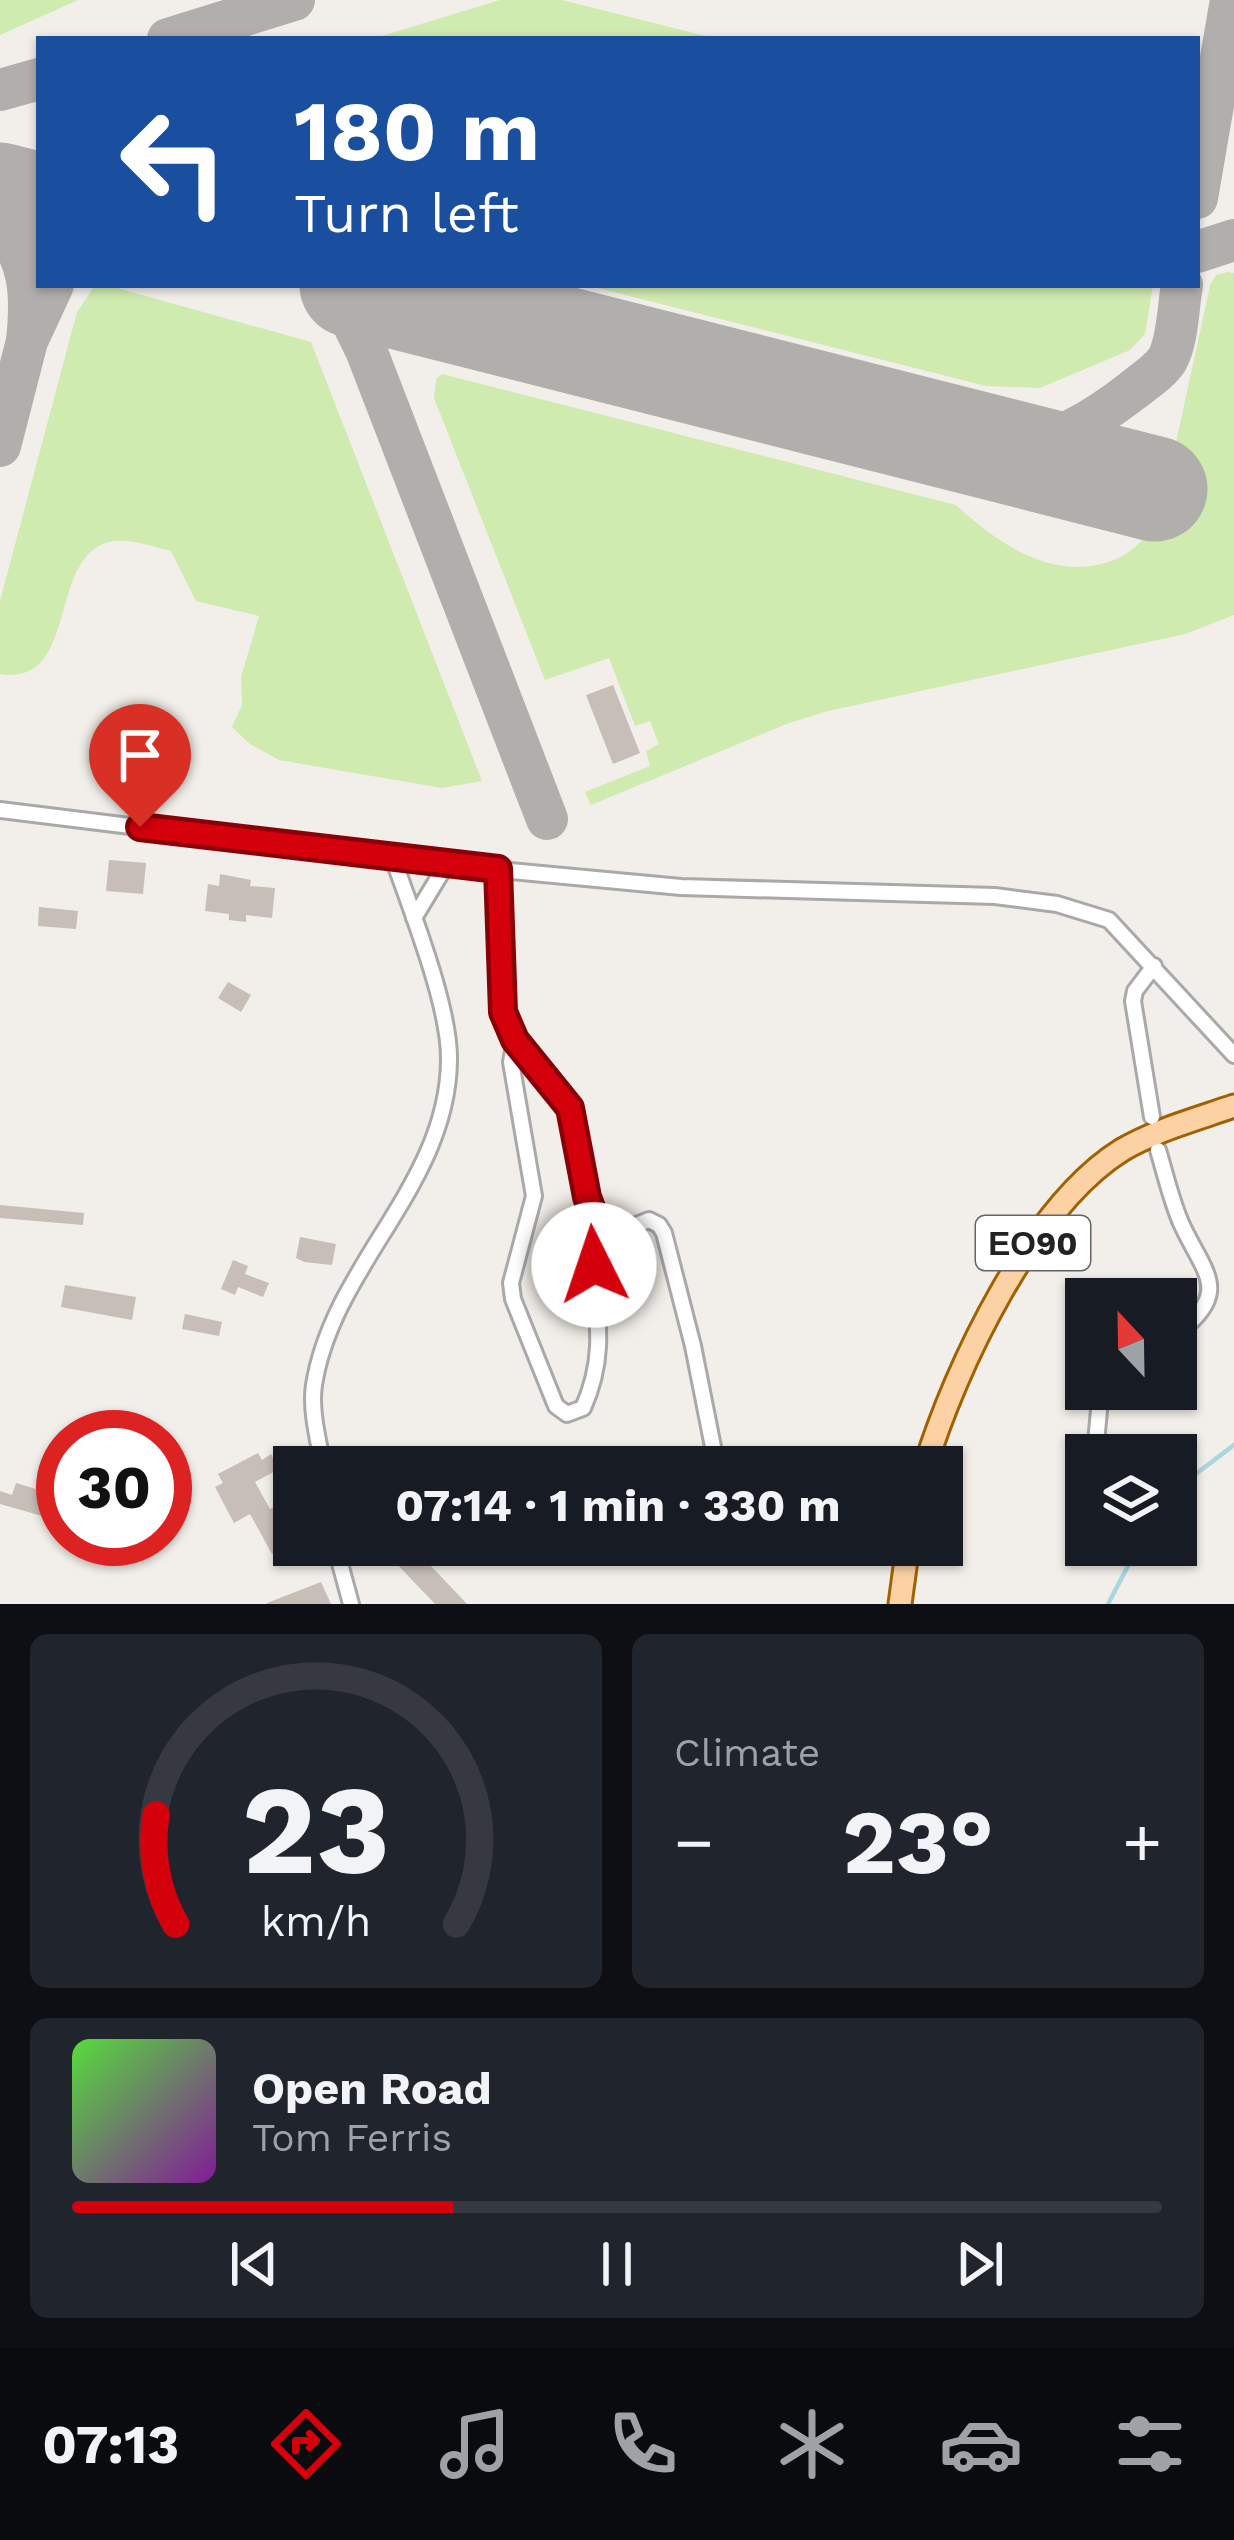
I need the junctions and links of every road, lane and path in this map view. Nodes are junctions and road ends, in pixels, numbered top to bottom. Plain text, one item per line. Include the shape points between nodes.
1 (0, 810) edge
2 (393, 858) junction
3 (446, 866) junction
4 (498, 869) junction
5 (414, 918) junction
6 (1154, 966) junction
7 (515, 1040) junction
8 (1234, 1055) edge
9 (1234, 1106) edge
10 (1152, 1118) dead end
11 (1158, 1150) dead end
12 (597, 1224) junction
13 (1197, 1319) edge
14 (320, 1446) edge
15 (713, 1446) edge
16 (933, 1446) edge
17 (341, 1566) edge
18 (905, 1566) edge
19 (351, 1604) edge
20 (899, 1604) edge

1 - 2 street
2 - 3 street
2 - 5 street
3 - 4 street
3 - 5 street
4 - 6 street via 681,887 1057,904 1109,920
4 - 7 street via 503,1012
5 - 14 street via 446,1027 448,1082 429,1152 355,1275 320,1364 313,1389
6 - 8 street
6 - 10 street via 1133,1001
7 - 12 street via 570,1108
7 - 12 street via 511,1062 534,1196 513,1299 556,1406 567,1414 583,1408 596,1378 601,1317 590,1232
9 - 16 main road, ΕΟ90 via 1119,1152 1062,1204 989,1316
11 - 13 street via 1181,1224 1207,1267 1210,1295
12 - 15 street via 611,1231 649,1220 664,1233
17 - 19 street
18 - 20 main road

